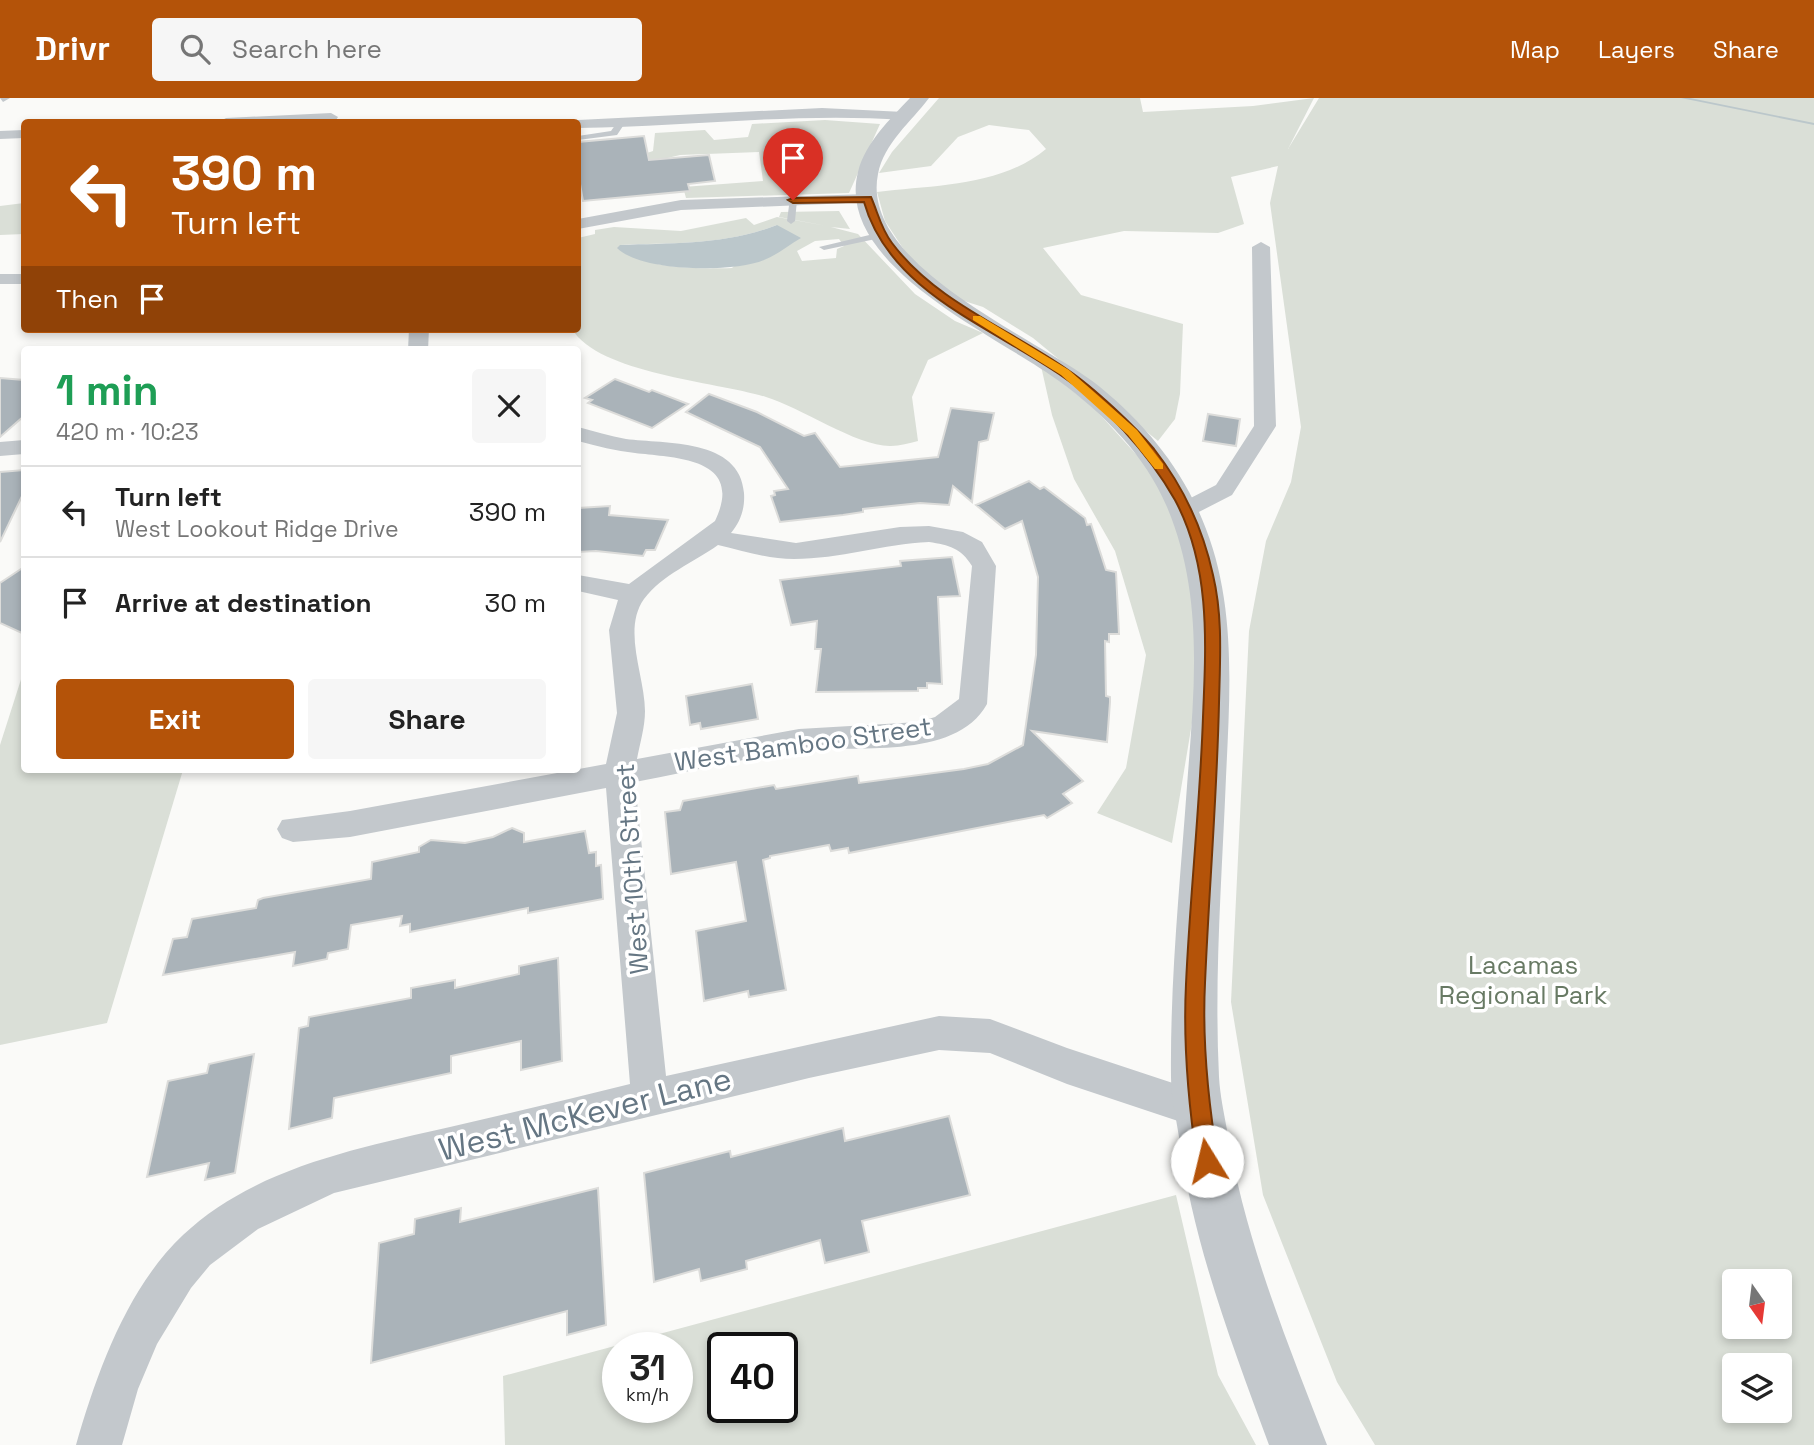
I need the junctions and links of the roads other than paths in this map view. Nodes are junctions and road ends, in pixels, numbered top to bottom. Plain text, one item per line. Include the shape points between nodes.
1 (327, 98) edge
2 (912, 107) edge
3 (334, 119) edge
4 (621, 123) junction
5 (581, 124) edge
6 (21, 134) edge
7 (0, 135) edge
8 (581, 138) edge
9 (868, 199) junction
10 (793, 200) junction
11 (790, 221) dead end
12 (704, 222) dead end
13 (581, 223) edge
14 (673, 224) dead end
15 (882, 235) junction
16 (824, 247) dead end
17 (1261, 247) dead end
18 (0, 279) edge
19 (21, 279) edge
20 (581, 435) edge
21 (21, 447) edge
22 (0, 449) edge
23 (1185, 510) junction
24 (717, 537) junction
25 (581, 584) edge
26 (633, 594) junction
27 (620, 772) junction
28 (293, 828) dead end
29 (650, 1098) junction
30 (1199, 1109) junction
31 (100, 1445) edge
32 (1298, 1445) edge

1 - 3 street
2 - 4 street
2 - 9 street via 875,156 868,173
4 - 5 street
4 - 8 lane via 614,133
6 - 7 street
9 - 10 street
9 - 15 street
10 - 11 lane
10 - 12 street
10 - 13 street via 681,205
13 - 14 street via 632,220
15 - 16 lane
15 - 23 street via 917,277 948,301 1084,388 1149,450
17 - 23 street via 1265,426 1224,490
18 - 19 street
20 - 24 street via 690,453 718,464 732,481 733,501
21 - 22 street
23 - 30 street via 1207,577 1213,625 1210,763 1195,986
24 - 26 street via 661,569
24 - 27 street, West Bamboo Street via 794,551 924,533 963,541 982,556 984,566 972,704 945,725 892,737 799,740
25 - 26 street
26 - 27 street, West 10th Street via 623,618 631,714
27 - 28 street, West Bamboo Street via 350,824
27 - 29 street, West 10th Street
29 - 30 street, West McKever Lane via 939,1033 990,1036
29 - 31 street, West McKever Lane via 332,1174 274,1199 216,1233 166,1286 136,1339
30 - 32 street via 1211,1187 1248,1313

